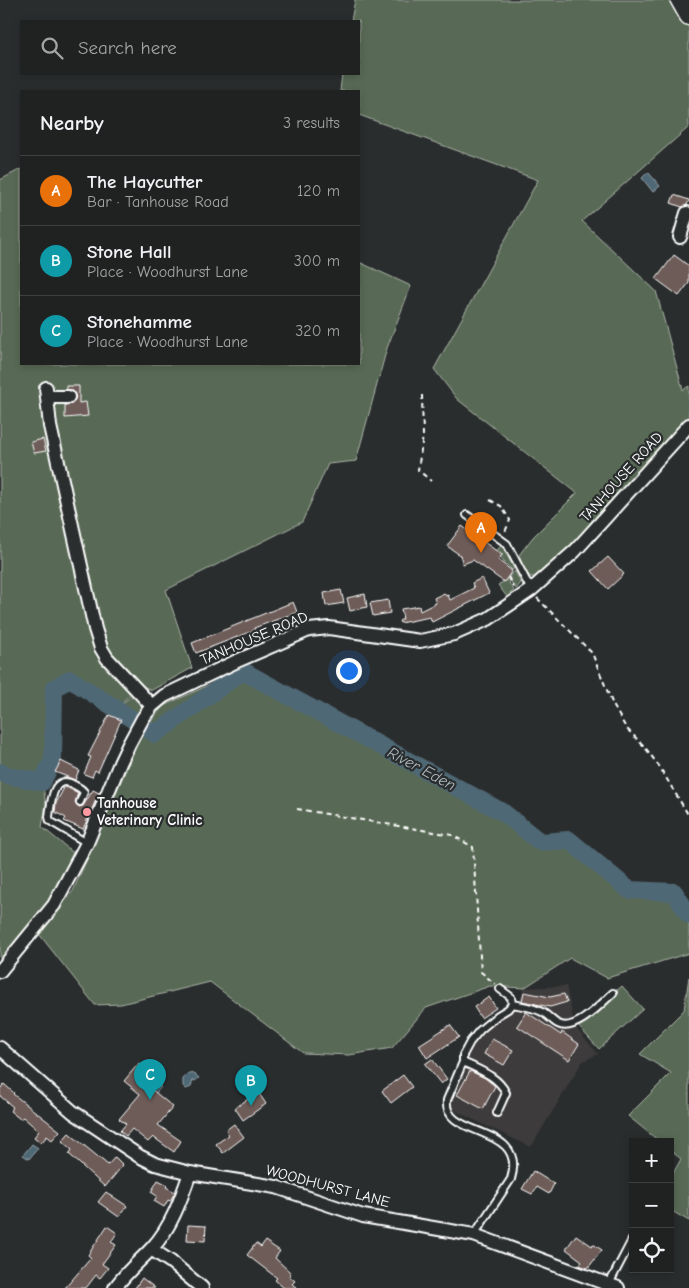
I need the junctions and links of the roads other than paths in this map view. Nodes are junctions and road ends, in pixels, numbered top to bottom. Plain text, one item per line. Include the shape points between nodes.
1 (680, 0) edge
2 (689, 16) edge
3 (689, 214) edge
4 (680, 237) dead end
5 (68, 397) dead end
6 (689, 425) edge
7 (467, 515) dead end
8 (531, 590) junction
9 (152, 706) junction
10 (80, 802) dead end
11 (86, 843) junction
12 (0, 971) edge
13 (500, 989) road end
14 (613, 993) dead end
15 (512, 1004) junction
16 (0, 1048) edge
17 (463, 1062) junction
18 (497, 1113) dead end
19 (190, 1173) junction
20 (474, 1235) junction
21 (629, 1248) edge
22 (151, 1250) junction
23 (614, 1286) edge
24 (115, 1288) edge
25 (202, 1288) edge

1 - 2 street
3 - 4 street
5 - 9 street via 46,392 52,435 95,629 101,648 115,668
6 - 8 street, TANHOUSE ROAD via 594,532
7 - 8 lane via 510,548
8 - 9 street, TANHOUSE ROAD via 488,619 439,639 420,641 329,628 308,630 174,690
9 - 11 street, TANHOUSE ROAD via 120,763
10 - 11 lane via 84,796 81,788 70,782 60,782 55,788 49,817 50,821
11 - 12 street, TANHOUSE ROAD via 54,905
13 - 15 lane via 511,997
14 - 15 lane via 579,1022 567,1026 543,1012
15 - 17 lane via 480,1030 463,1055
16 - 19 street, WOODHURST LANE via 74,1112 132,1151 155,1164
17 - 18 lane via 502,1084 506,1093
17 - 20 lane via 446,1110 458,1121 504,1144 514,1159 511,1178
19 - 20 street, WOODHURST LANE via 276,1187 364,1216
19 - 22 street via 174,1212
20 - 23 street, WOODHURST LANE
21 - 23 lane
22 - 24 street
22 - 25 street

